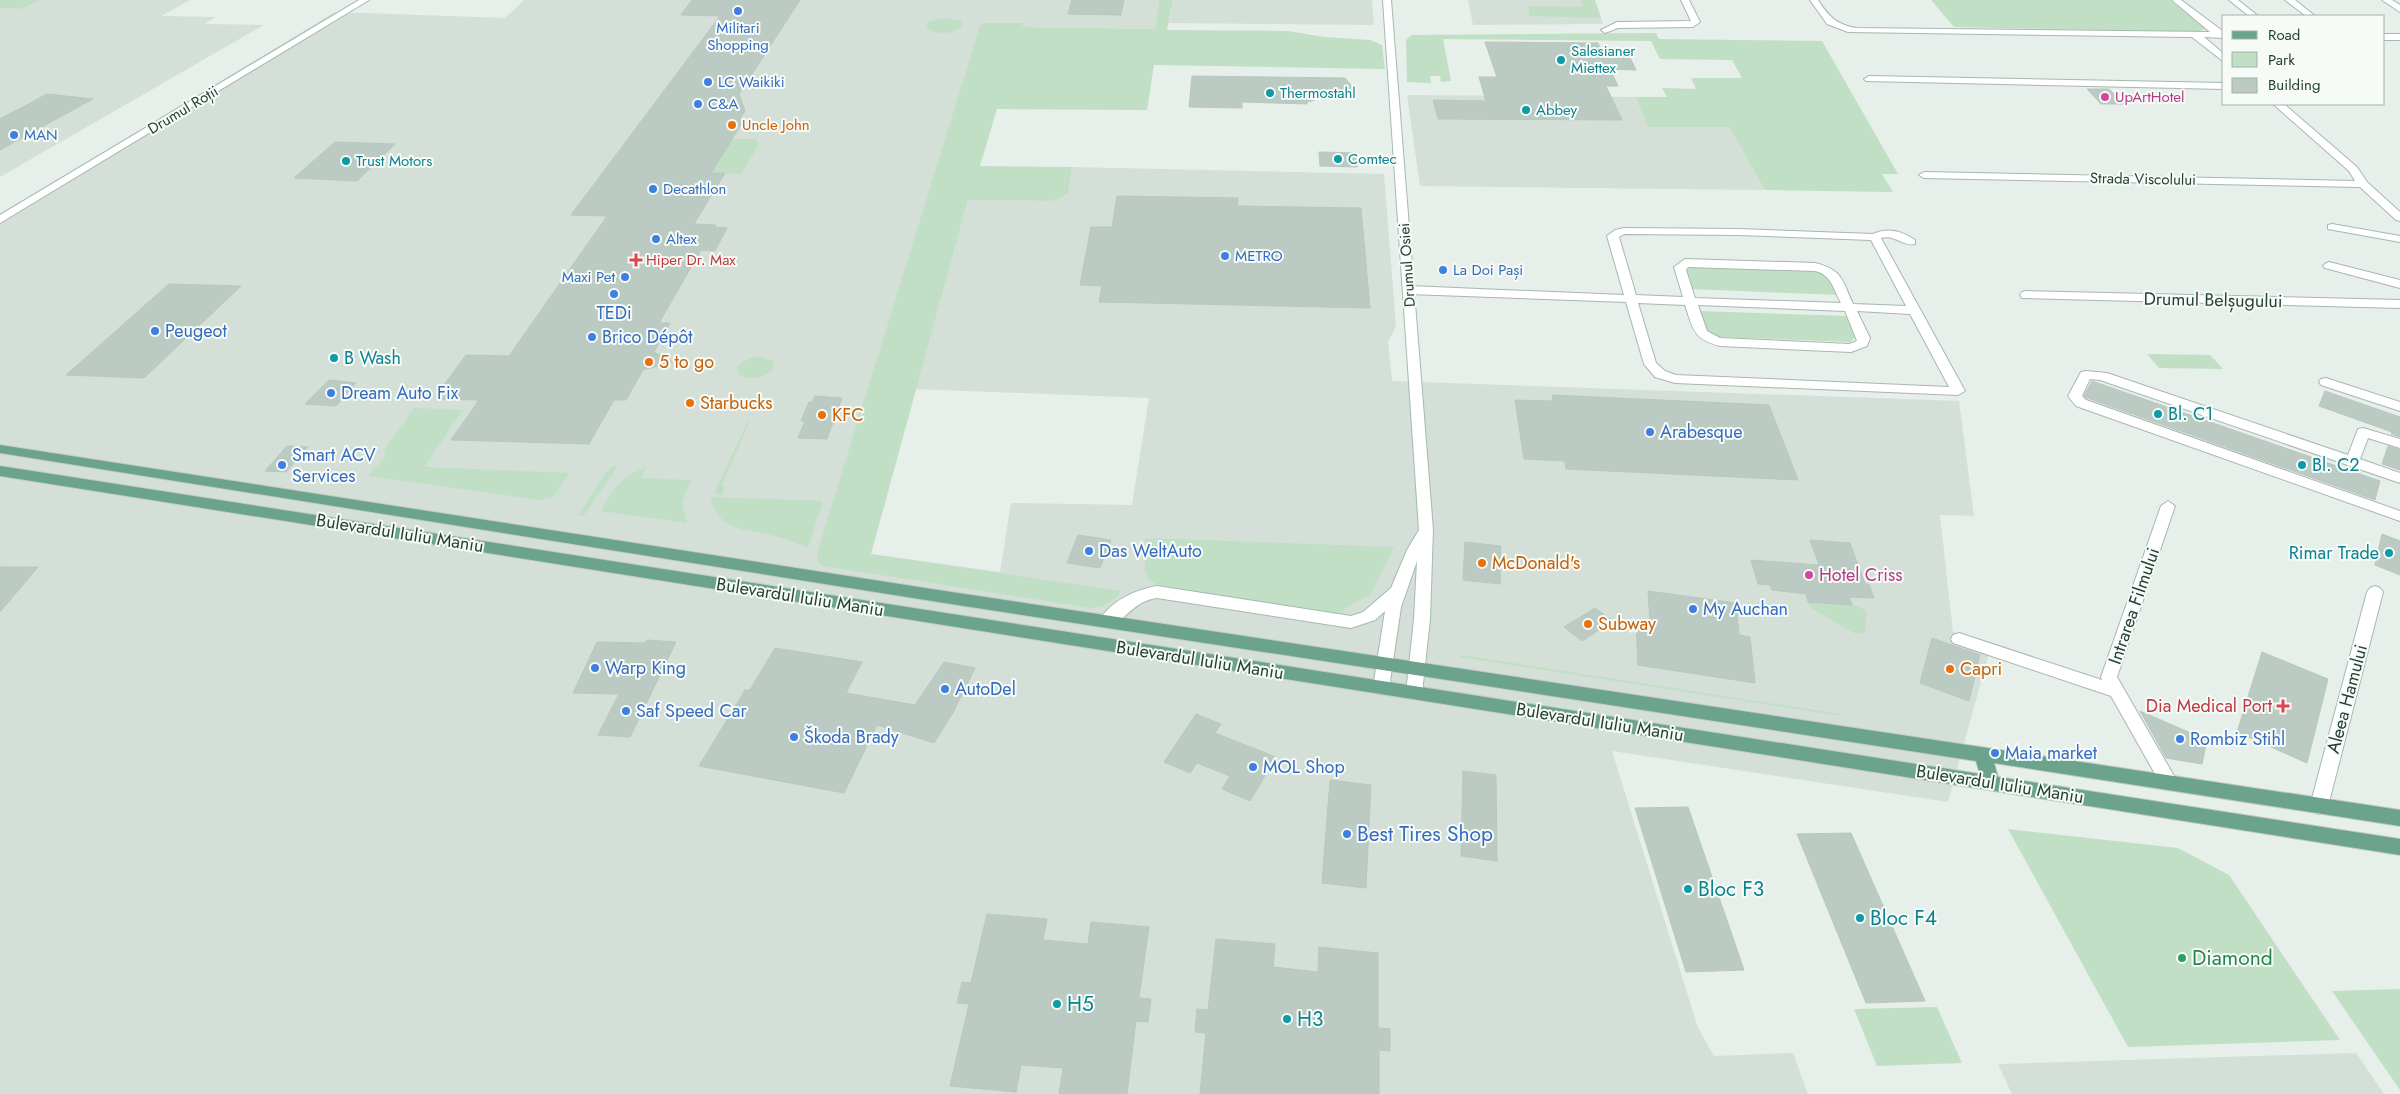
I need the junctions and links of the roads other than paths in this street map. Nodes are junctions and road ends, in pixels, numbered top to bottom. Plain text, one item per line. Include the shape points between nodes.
1 (365, 0) edge
2 (1387, 0) edge
3 (1685, 0) edge
4 (2176, 0) edge
5 (2233, 0) edge
6 (2289, 0) edge
7 (2386, 0) edge
8 (1816, 3) edge
9 (2400, 9) edge
10 (2253, 15) edge
11 (2311, 15) edge
12 (1605, 30) dead end
13 (2221, 34) edge
14 (2195, 35) junction
15 (2385, 36) edge
16 (2400, 36) edge
17 (2222, 57) edge
18 (1869, 79) dead end
19 (2222, 86) edge
20 (2279, 105) edge
21 (1924, 175) dead end
22 (2363, 184) junction
23 (2400, 218) edge
24 (0, 220) edge
25 (2332, 227) dead end
26 (1875, 238) junction
27 (2400, 239) edge
28 (1911, 242) dead end
29 (2329, 266) dead end
30 (2400, 284) edge
31 (1408, 290) junction
32 (2026, 295) dead end
33 (1631, 299) junction
34 (1690, 301) junction
35 (2400, 304) edge
36 (1849, 307) junction
37 (1914, 310) junction
38 (2326, 382) dead end
39 (2400, 407) edge
40 (2400, 444) edge
41 (0, 449) edge
42 (2352, 462) junction
43 (0, 471) edge
44 (2400, 478) edge
45 (190, 479) junction
46 (127, 490) junction
47 (2168, 506) dead end
48 (2400, 516) edge
49 (1426, 530) junction
50 (556, 535) junction
51 (580, 538) junction
52 (542, 556) junction
53 (567, 560) junction
54 (1398, 591) junction
55 (2375, 592) dead end
56 (1107, 620) junction
57 (1959, 639) dead end
58 (1384, 662) junction
59 (1417, 667) junction
60 (1381, 688) junction
61 (2118, 691) junction
62 (1414, 693) junction
63 (1983, 754) junction
64 (1991, 783) junction
65 (2169, 783) junction
66 (2319, 806) junction
67 (2400, 818) edge
68 (2400, 847) edge

1 - 24 street, Drumul Roții
2 - 31 street, Drumul Osiei
3 - 12 street via 1696,22 1693,24 1617,25
4 - 13 street
5 - 10 street
6 - 11 street
7 - 9 street
8 - 14 street via 1834,26 1857,31
13 - 14 street
14 - 17 street
15 - 16 street
18 - 19 street
20 - 22 street via 2353,169
21 - 22 street, Strada Viscolului
22 - 23 street
25 - 27 street
26 - 28 street via 1892,234
26 - 33 street via 1738,232 1619,232 1613,236
26 - 37 street
29 - 30 street
31 - 33 street
31 - 49 street, Drumul Osiei
32 - 35 street, Drumul Belșugului
33 - 34 street
33 - 37 street via 1650,364 1666,377 1958,391
34 - 36 street
34 - 36 street via 1680,270 1685,263 1815,267 1832,273
34 - 36 street via 1701,333 1715,341 1855,347 1862,344 1864,338
36 - 37 street
38 - 39 street
40 - 42 street via 2363,432
41 - 45 main road, Bulevardul Iuliu Maniu
42 - 44 street
42 - 48 street via 2102,376 2086,375 2075,396 2081,403
43 - 46 main road, Bulevardul Iuliu Maniu
45 - 46 main road
45 - 50 main road, Bulevardul Iuliu Maniu
46 - 52 main road, Bulevardul Iuliu Maniu
47 - 61 street, Intrarea Filmului via 2110,677
49 - 54 street
49 - 59 street, Drumul Osiei
50 - 51 main road, Bulevardul Iuliu Maniu
50 - 52 main road
51 - 53 main road
51 - 56 main road, Bulevardul Iuliu Maniu
52 - 53 main road, Bulevardul Iuliu Maniu
53 - 60 main road, Bulevardul Iuliu Maniu
54 - 56 street via 1369,616 1351,622 1156,592 1130,599
54 - 58 street via 1390,614
55 - 66 street, Aleea Hamului
56 - 58 main road, Bulevardul Iuliu Maniu
57 - 61 street
58 - 59 main road, Bulevardul Iuliu Maniu
58 - 60 street
59 - 62 street, Drumul Osiei
59 - 63 main road, Bulevardul Iuliu Maniu
60 - 62 main road, Bulevardul Iuliu Maniu
61 - 65 street, Intrarea Filmului
62 - 64 main road, Bulevardul Iuliu Maniu
63 - 64 main road
63 - 65 main road, Bulevardul Iuliu Maniu
64 - 68 main road, Bulevardul Iuliu Maniu
65 - 66 main road, Bulevardul Iuliu Maniu
66 - 67 main road, Bulevardul Iuliu Maniu

